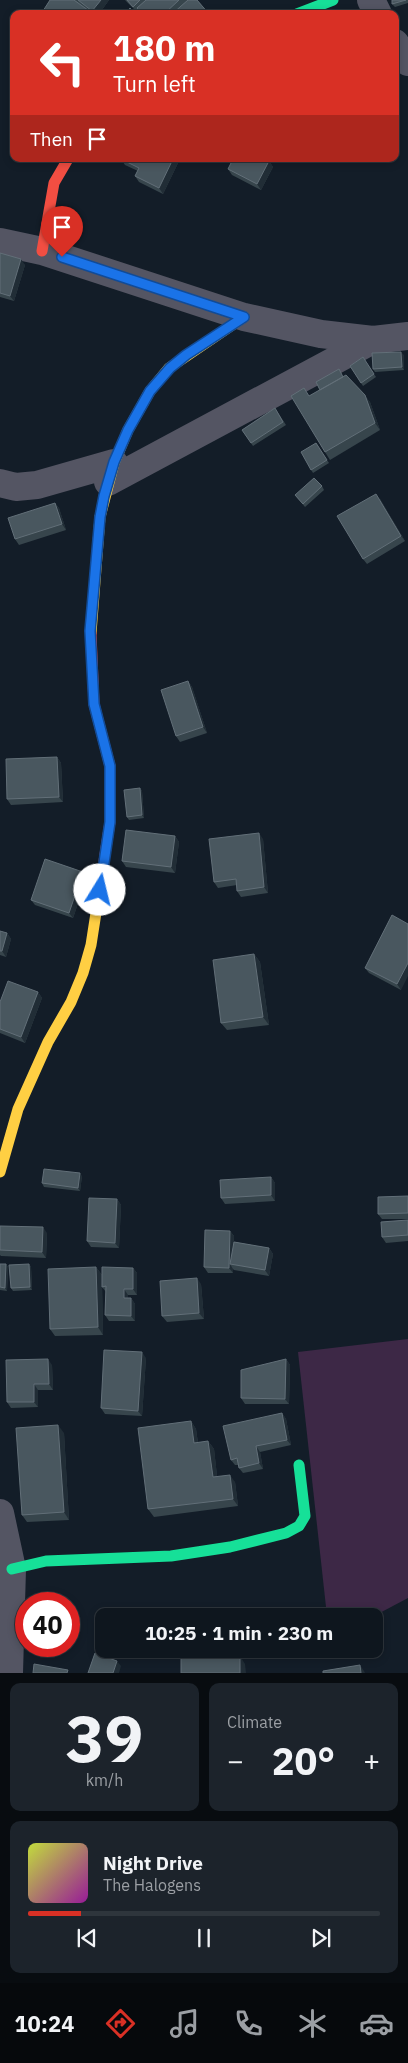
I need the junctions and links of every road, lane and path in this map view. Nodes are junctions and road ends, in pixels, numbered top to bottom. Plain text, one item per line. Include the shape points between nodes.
1 (333, 0) edge
2 (308, 10) edge
3 (399, 49) edge
4 (408, 62) edge
5 (66, 162) edge
6 (0, 242) edge
7 (42, 250) junction
8 (244, 317) junction
9 (408, 336) edge
10 (373, 340) junction
11 (111, 472) junction
12 (0, 483) edge
13 (0, 1172) edge
14 (299, 1465) dead end
15 (0, 1512) edge
16 (12, 1569) junction
17 (9, 1673) edge

1 - 2 street
3 - 4 street
5 - 7 street via 54,183
6 - 7 street
7 - 8 street
8 - 10 street via 321,334
8 - 11 street via 170,368 128,430
9 - 10 street
10 - 11 street
11 - 12 street via 37,485 16,487
11 - 13 street via 100,517 90,631 94,704 110,766 110,822 103,872 83,973 18,1109
14 - 16 street via 305,1516 299,1526 286,1533 230,1547 171,1556 46,1561
15 - 16 street
16 - 17 street

